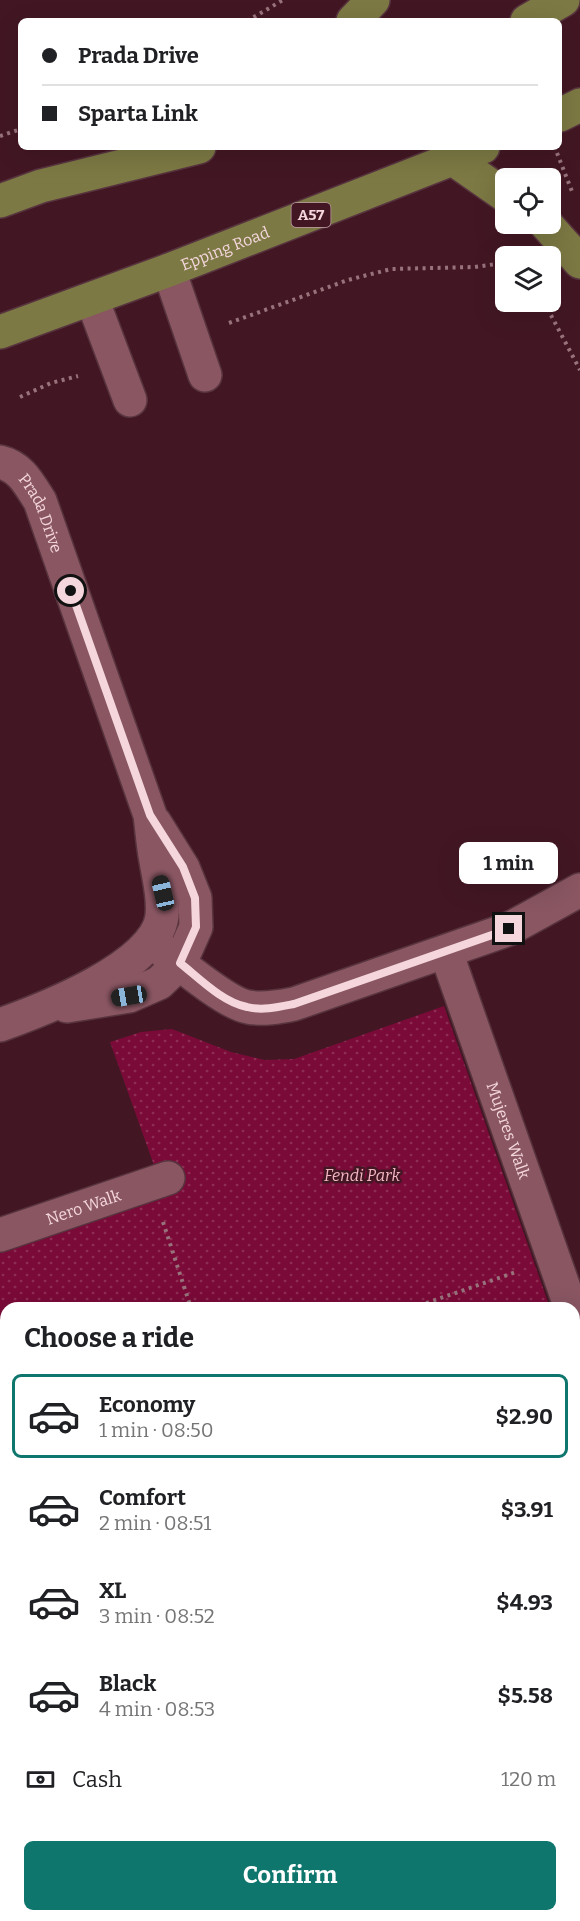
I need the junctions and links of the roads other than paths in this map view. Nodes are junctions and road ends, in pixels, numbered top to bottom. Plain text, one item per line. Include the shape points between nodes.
1 (373, 0) edge
2 (562, 0) edge
3 (356, 18) edge
4 (532, 18) edge
5 (580, 105) edge
6 (562, 113) edge
7 (188, 150) edge
8 (476, 150) edge
9 (453, 159) junction
10 (495, 188) edge
11 (0, 201) edge
12 (561, 223) edge
13 (580, 262) edge
14 (169, 270) junction
15 (92, 299) junction
16 (0, 332) edge
17 (205, 375) dead end
18 (130, 400) dead end
19 (0, 462) edge
20 (150, 815) junction
21 (580, 890) edge
22 (580, 917) edge
23 (509, 929) junction
24 (152, 942) junction
25 (446, 952) junction
26 (180, 963) junction
27 (41, 1010) junction
28 (0, 1025) edge
29 (159, 1181) road end
30 (0, 1235) edge
31 (569, 1302) edge

1 - 3 main road
2 - 4 main road
5 - 6 main road
7 - 11 main road via 40,186
8 - 9 main road, Epping Road
9 - 10 main road
9 - 14 main road, Epping Road / A57
12 - 13 main road
14 - 15 main road, Epping Road / A57
14 - 17 street
15 - 16 main road, Epping Road / A57
15 - 18 street
19 - 20 street, Prada Drive via 23,474 40,501
20 - 24 street, Prada Drive via 163,893 162,919
20 - 26 street, Prada Drive via 183,867 195,898 196,927
21 - 23 street
22 - 23 street
23 - 25 street
24 - 26 street
24 - 27 street via 115,972
25 - 26 street via 294,1004 270,1008 247,1007 229,1000
25 - 31 street, Mujeres Walk
26 - 27 street via 159,983 129,996
27 - 28 street
29 - 30 street, Nero Walk

